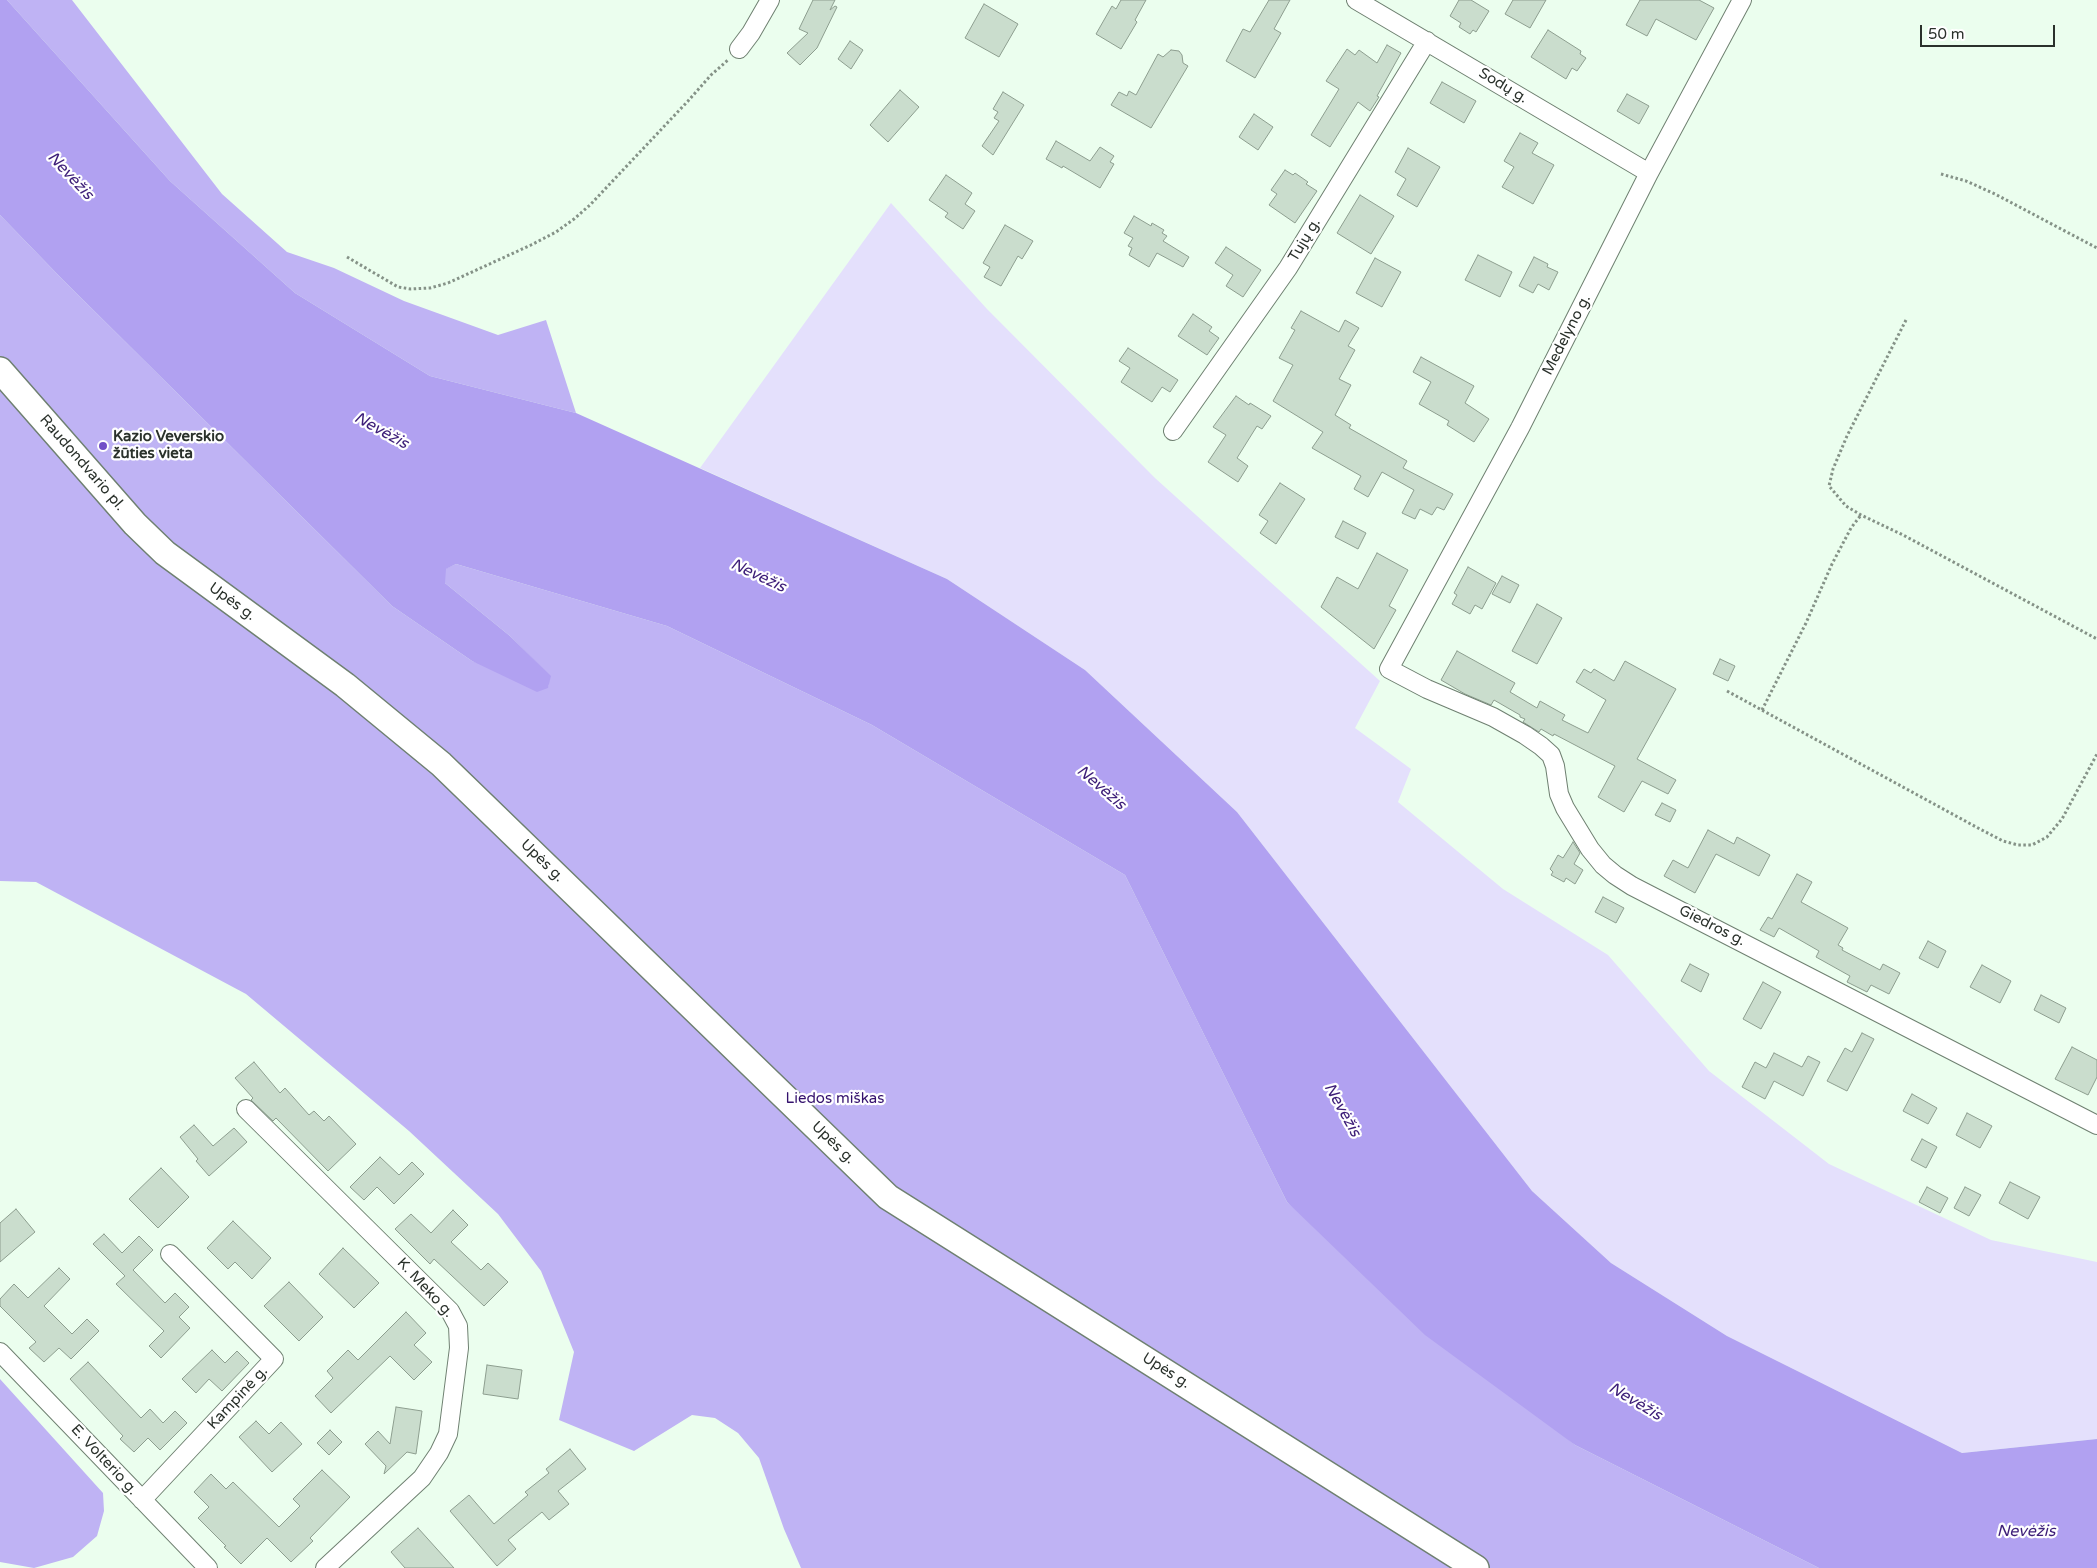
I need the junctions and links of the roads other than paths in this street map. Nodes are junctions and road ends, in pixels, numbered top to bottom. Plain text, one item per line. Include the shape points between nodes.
1 (770, 0) edge
2 (1356, 0) edge
3 (1742, 0) edge
4 (1426, 41) junction
5 (739, 49) road end
6 (1649, 172) junction
7 (0, 370) edge
8 (1173, 432) dead end
9 (166, 553) joint
10 (1389, 669) joint
11 (246, 1110) dead end
12 (2097, 1125) edge
13 (170, 1254) dead end
14 (0, 1352) edge
15 (142, 1500) junction
16 (208, 1568) edge
17 (325, 1568) edge
18 (1476, 1568) edge

1 - 5 street
2 - 4 street, Sodų g.
3 - 6 street, Medelyno g.
4 - 6 street, Sodų g.
4 - 8 street, Tujų g. via 1288,268
6 - 10 street, Medelyno g. via 1520,428
7 - 9 main road, Raudondvario pl. via 135,524
9 - 18 main road, Upės g. via 344,685 441,764 888,1197
10 - 12 street, Giedros g. via 1493,717 1541,746 1551,755 1559,794 1590,849 1615,875 1632,886
11 - 17 street, K. Meko g. via 450,1311 458,1326 459,1348 448,1434 440,1453 422,1478
13 - 15 street, Kampinė g. via 274,1360
14 - 15 street, E. Volterio g.
15 - 16 street, E. Volterio g.

